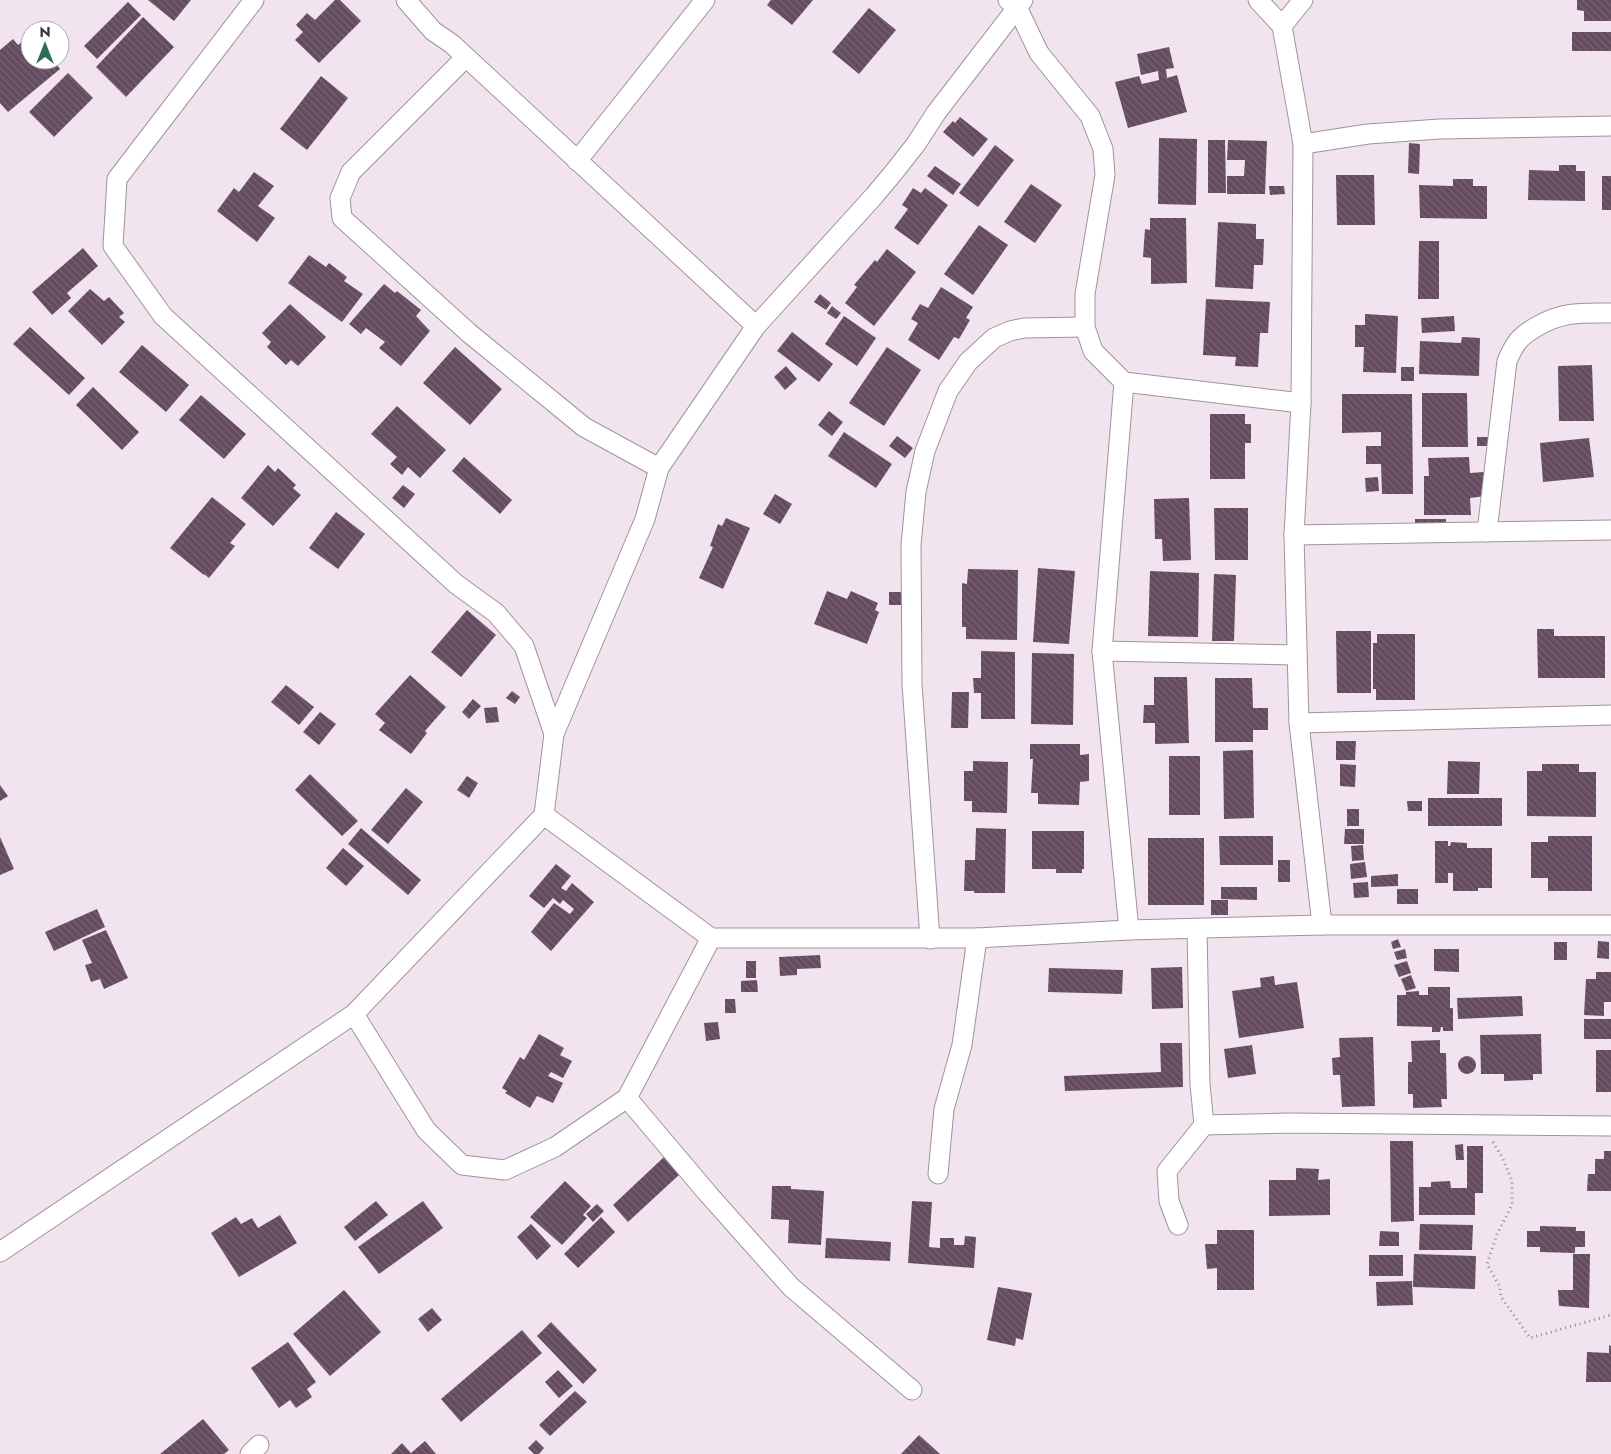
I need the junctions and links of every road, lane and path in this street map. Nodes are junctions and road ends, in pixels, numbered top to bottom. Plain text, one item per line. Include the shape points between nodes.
1 (254, 0) edge
2 (406, 0) edge
3 (705, 0) edge
4 (1258, 0) edge
5 (1303, 0) edge
6 (1016, 2) edge
7 (1282, 26) junction
8 (465, 58) junction
9 (1611, 126) edge
10 (1303, 144) junction
11 (577, 161) junction
12 (1611, 313) edge
13 (756, 326) junction
14 (1084, 327) junction
15 (1124, 382) junction
16 (1301, 403) junction
17 (659, 468) junction
18 (1611, 530) edge
19 (1487, 532) junction
20 (1294, 535) junction
21 (1102, 651) junction
22 (1297, 655) junction
23 (1611, 715) edge
24 (1299, 723) junction
25 (554, 734) junction
26 (544, 815) junction
27 (1322, 924) junction
28 (1611, 924) edge
29 (1197, 929) junction
30 (1129, 930) junction
31 (711, 938) junction
32 (977, 938) junction
33 (930, 939) junction
34 (354, 1014) junction
35 (627, 1098) junction
36 (1482, 1124) junction
37 (1204, 1125) junction
38 (1611, 1126) edge
39 (938, 1174) dead end
40 (1178, 1225) dead end
41 (0, 1252) edge
42 (1611, 1315) edge
43 (912, 1390) dead end

1 - 25 street via 117,178 113,246 163,316 456,584 496,613 524,646
2 - 8 street via 432,31 452,44
3 - 11 street
4 - 7 street
5 - 7 street
6 - 13 street via 889,178
6 - 14 street via 1039,53 1090,116 1103,149 1105,175 1085,294
7 - 10 street
8 - 11 street
8 - 17 street via 351,172 340,198 342,218 470,332 584,427
9 - 10 street via 1440,129 1368,134
10 - 16 street
11 - 13 street
12 - 19 street via 1562,314 1523,335 1514,345 1507,361
13 - 17 street
14 - 15 street via 1093,351
14 - 33 street via 1024,328 994,338 968,362 948,391 925,451 916,492 911,545 912,684
15 - 16 street
15 - 21 street
16 - 20 street
17 - 25 street via 645,519
18 - 19 street
19 - 20 street
20 - 22 street
21 - 22 street
21 - 30 street
22 - 24 street
23 - 24 street
24 - 27 street
25 - 26 street
26 - 31 street
26 - 34 street
27 - 28 street
27 - 29 street
29 - 30 street
29 - 37 street via 1200,1084
30 - 32 street
31 - 33 street
31 - 35 street
32 - 33 street
32 - 39 street via 962,1045 944,1109
34 - 35 street via 426,1130 462,1165 506,1170 555,1148
34 - 41 street
35 - 43 street via 791,1287
36 - 37 street
36 - 38 street
36 - 42 path via 1512,1181 1512,1205 1487,1264 1505,1304 1530,1338
37 - 40 street via 1166,1171 1169,1202

